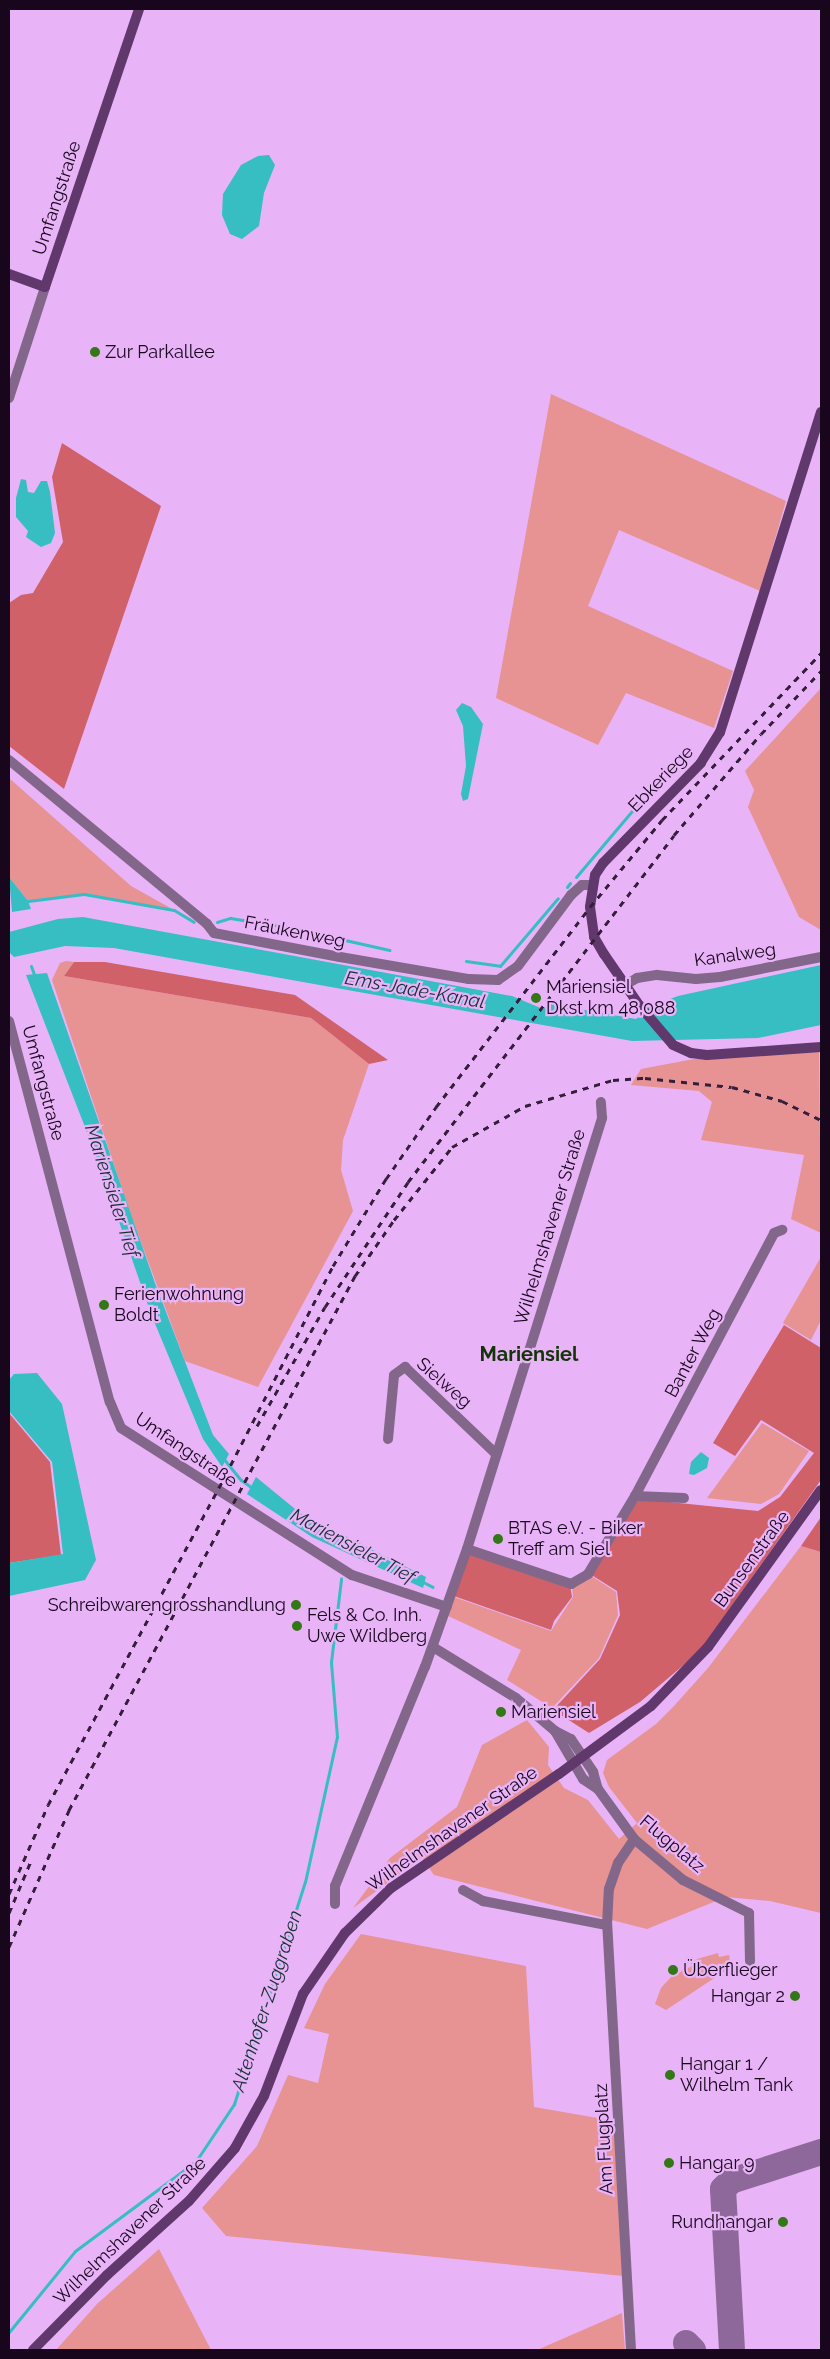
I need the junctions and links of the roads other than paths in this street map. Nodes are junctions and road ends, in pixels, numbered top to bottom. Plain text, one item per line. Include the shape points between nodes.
1 (139, 9) edge
2 (9, 274) edge
3 (45, 287) junction
4 (9, 398) edge
5 (821, 412) edge
6 (9, 760) edge
7 (593, 884) junction
8 (821, 957) edge
9 (625, 985) junction
10 (9, 1020) edge
11 (821, 1047) edge
12 (601, 1102) dead end
13 (782, 1230) dead end
14 (388, 1439) dead end
15 (496, 1453) junction
16 (821, 1490) edge
17 (635, 1496) junction
18 (684, 1498) dead end
19 (467, 1549) junction
20 (448, 1607) junction
21 (433, 1647) junction
22 (708, 1647) joint
23 (555, 1731) junction
24 (584, 1756) junction
25 (574, 1764) junction
26 (598, 1789) junction
27 (634, 1839) junction
28 (463, 1890) dead end
29 (335, 1904) dead end
30 (607, 1925) junction
31 (750, 1961) dead end
32 (33, 2350) edge
33 (631, 2350) edge

1 - 3 street, Umfangstraße
2 - 3 street
3 - 4 street, Umfangstraße
5 - 7 street, Ebkeriege via 720,732 701,763 602,862
6 - 7 street, Fräukenweg via 214,933 340,958 469,979 498,980 518,966 571,896 582,885
7 - 9 street, Ebkeriege via 590,907 594,936
8 - 9 street, Kanalweg via 720,977 696,979 657,975 637,978
9 - 11 street, Ebkeriege via 666,1039 681,1049 707,1055
10 - 20 street, Umfangstraße via 110,1402 121,1428 352,1575
12 - 15 street, Wilhelmshavener Straße via 602,1118
13 - 17 street, Banter Weg via 774,1234
14 - 15 street, Sielweg via 394,1375 405,1362
15 - 19 street, Wilhelmshavener Straße
16 - 22 street, Bunsenstraße
17 - 18 street
17 - 19 street, Banter Weg via 588,1574 571,1584
19 - 20 street, Wilhelmshavener Straße
20 - 21 street, Wilhelmshavener Straße
21 - 23 street via 516,1698
21 - 29 street, Wilhelmshavener Straße via 335,1886
22 - 24 street, Wilhelmshavener Straße via 651,1706
23 - 24 street via 571,1739
23 - 25 street
24 - 25 street, Wilhelmshavener Straße
24 - 26 street, Flugplatz via 596,1777
25 - 26 street, Flugplatz via 583,1779
25 - 32 street, Wilhelmshavener Straße via 391,1888 344,1933 303,1994 264,2096 235,2148 189,2201 107,2275
26 - 27 street, Flugplatz
27 - 30 street, Am Flugplatz via 618,1863 609,1889
27 - 31 street, Flugplatz via 683,1880 748,1913
28 - 30 street via 483,1901
30 - 33 street, Am Flugplatz

